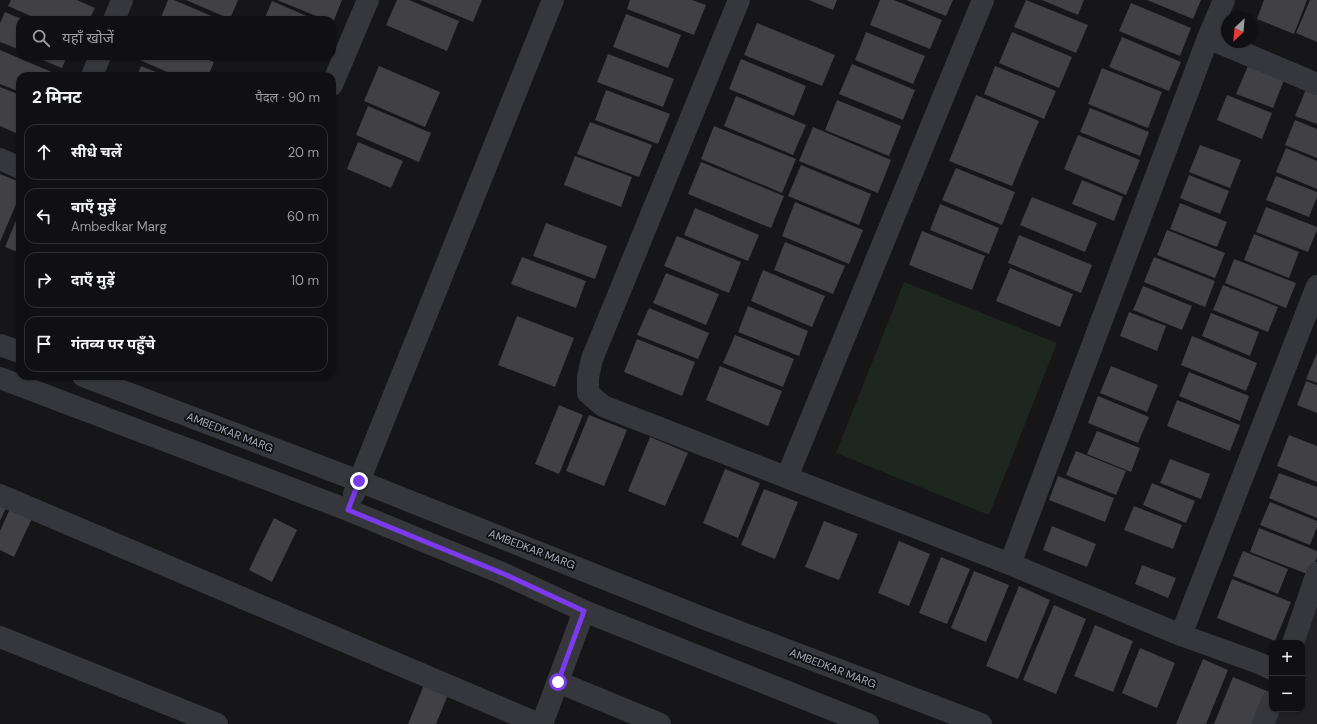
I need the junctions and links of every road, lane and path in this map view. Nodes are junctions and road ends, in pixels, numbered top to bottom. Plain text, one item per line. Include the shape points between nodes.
1 (122, 0) edge
2 (368, 0) edge
3 (553, 0) edge
4 (739, 0) edge
5 (983, 0) edge
6 (1224, 0) edge
7 (116, 16) edge
8 (1208, 38) junction
9 (98, 60) edge
10 (94, 72) edge
11 (336, 76) edge
12 (1317, 84) edge
13 (0, 159) edge
14 (16, 166) edge
15 (1317, 286) edge
16 (0, 345) edge
17 (16, 351) edge
18 (0, 378) edge
19 (94, 380) edge
20 (787, 477) junction
21 (359, 481) junction
22 (0, 495) edge
23 (348, 510) junction
24 (1010, 564) junction
25 (1317, 573) edge
26 (584, 611) junction
27 (1180, 635) junction
28 (0, 637) edge
29 (1294, 640) edge
30 (1269, 668) edge
31 (558, 682) junction
32 (1269, 709) edge
33 (216, 724) edge
34 (539, 724) edge
35 (542, 724) edge
36 (660, 724) edge
37 (868, 724) edge
38 (980, 724) edge
39 (1263, 724) edge

1 - 7 street
2 - 11 street
3 - 21 street
4 - 20 street via 592,358 588,393 603,406
5 - 20 street
6 - 8 street
8 - 12 street
8 - 24 street
9 - 10 street
13 - 14 street
15 - 27 street
16 - 17 street
18 - 23 street
19 - 21 street, AMBEDKAR MARG
20 - 24 street
21 - 23 street
21 - 38 street, AMBEDKAR MARG via 708,620
22 - 34 street
23 - 26 street via 504,574
24 - 27 street
25 - 29 street
26 - 31 street
26 - 37 street
27 - 30 street
28 - 33 street
31 - 35 street
31 - 36 street
32 - 39 street

